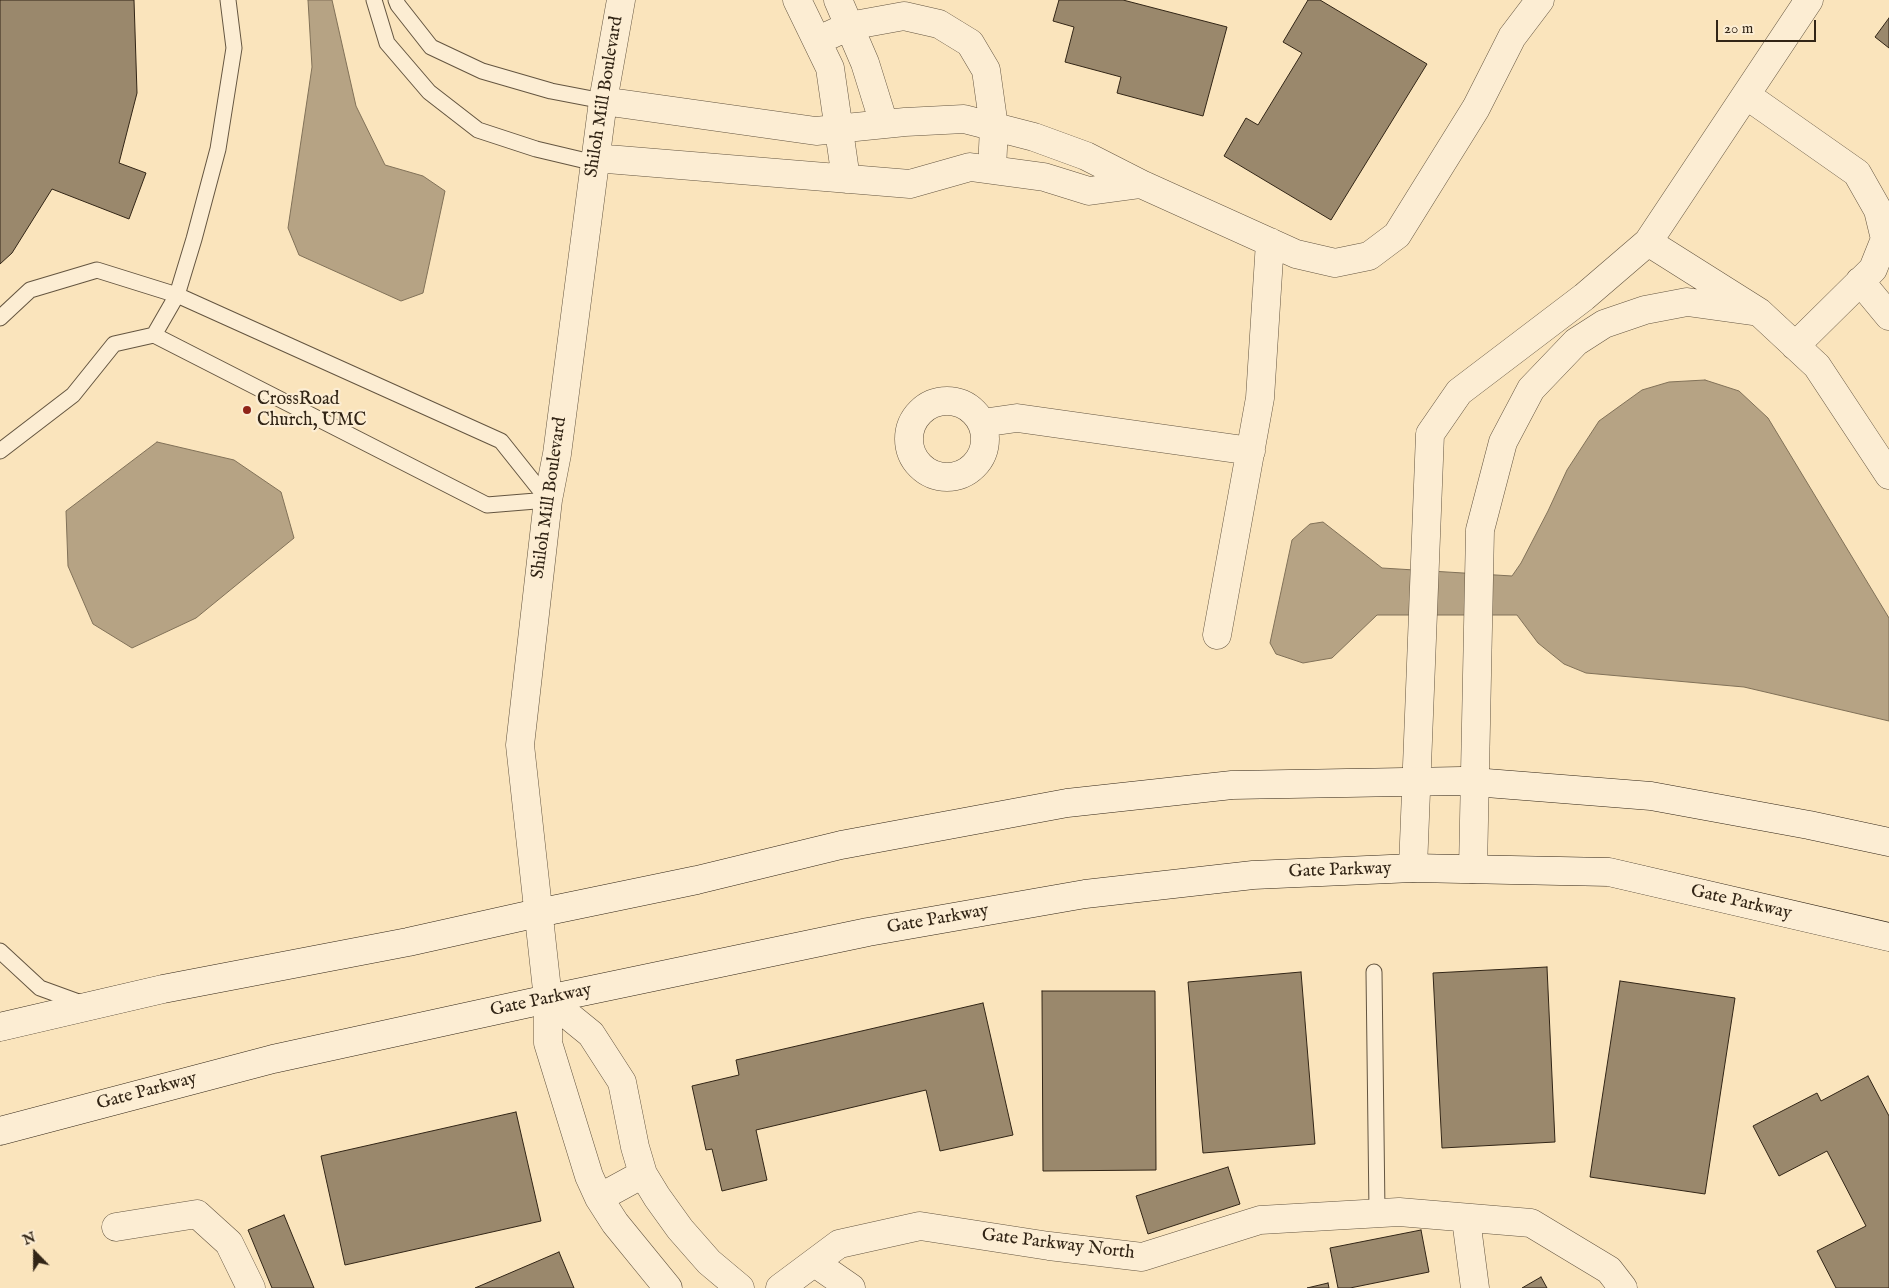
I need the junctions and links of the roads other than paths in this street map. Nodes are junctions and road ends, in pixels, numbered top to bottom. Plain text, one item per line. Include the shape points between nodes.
1 (228, 0) edge
2 (374, 0) edge
3 (396, 0) edge
4 (621, 0) edge
5 (797, 0) edge
6 (838, 0) edge
7 (1540, 0) edge
8 (1809, 0) edge
9 (849, 26) junction
10 (817, 40) junction
11 (1746, 95) junction
12 (603, 101) junction
13 (884, 124) junction
14 (994, 127) junction
15 (838, 129) junction
16 (595, 160) junction
17 (992, 169) junction
18 (846, 179) junction
19 (1140, 184) junction
20 (1270, 242) junction
21 (1648, 242) junction
22 (1860, 281) junction
23 (177, 295) junction
24 (1759, 312) junction
25 (1889, 316) edge
26 (0, 318) edge
27 (154, 335) junction
28 (1795, 346) junction
29 (982, 423) dead end
30 (0, 451) edge
31 (1251, 451) junction
32 (1887, 468) edge
33 (548, 500) junction
34 (1217, 635) dead end
35 (1417, 782) junction
36 (1474, 783) junction
37 (1889, 842) edge
38 (1413, 868) junction
39 (1473, 870) junction
40 (538, 913) junction
41 (1889, 937) edge
42 (0, 951) edge
43 (1374, 972) dead end
44 (548, 999) junction
45 (90, 1006) junction
46 (0, 1027) edge
47 (0, 1131) edge
48 (643, 1174) junction
49 (599, 1198) junction
50 (1377, 1212) junction
51 (1466, 1219) junction
52 (116, 1227) dead end
53 (815, 1263) junction
54 (665, 1287) edge
55 (252, 1288) edge
56 (740, 1288) edge
57 (780, 1288) edge
58 (851, 1288) edge
59 (1474, 1288) edge
60 (1623, 1288) edge

1 - 23 lane via 234,48 218,149
2 - 16 lane via 387,43 428,92 478,130 536,149
3 - 12 lane via 431,47 482,71 551,91
4 - 12 street, Shiloh Mill Boulevard
5 - 10 street
6 - 9 street
7 - 20 street via 1512,37 1476,108 1397,235 1369,256 1336,263 1296,254
8 - 11 street
9 - 10 street
9 - 13 street via 865,62
9 - 14 street via 904,16 939,24 970,43 986,70
10 - 15 street via 830,68
11 - 21 street
11 - 22 street via 1857,173 1878,210 1884,239 1873,269
12 - 15 street via 816,131
12 - 16 street, Shiloh Mill Boulevard
13 - 14 street via 964,119
13 - 15 street
14 - 17 street
14 - 19 street via 1034,136 1086,156
15 - 18 street
16 - 18 street
16 - 33 street, Shiloh Mill Boulevard via 557,454
17 - 18 street via 970,167 910,184
17 - 19 street via 1044,177 1089,191
19 - 20 street
20 - 31 street via 1260,398
21 - 24 street
21 - 35 street via 1584,297 1459,392 1430,434
22 - 25 street
22 - 28 street
23 - 26 lane via 97,270 30,290
23 - 27 lane
23 - 33 lane via 501,441
24 - 28 street
24 - 36 street via 1687,302 1645,310 1604,324 1576,342 1531,389 1502,442 1480,530
27 - 30 lane via 114,344 73,395
27 - 33 lane via 487,505
28 - 32 street via 1818,366
29 - 31 street via 1017,418
31 - 34 street
33 - 40 street, Shiloh Mill Boulevard via 520,745
35 - 36 street
35 - 38 street
35 - 40 street via 1232,785 1067,803 841,845 697,880
36 - 37 street via 1651,796
36 - 39 street
38 - 39 street, Gate Parkway
38 - 44 street, Gate Parkway via 1253,874 1085,894 868,932
39 - 41 street, Gate Parkway via 1609,872
40 - 44 street, Shiloh Mill Boulevard
40 - 45 street
42 - 45 lane via 40,988
43 - 50 lane
44 - 47 street, Gate Parkway via 273,1060
44 - 48 street via 591,1034 622,1082
44 - 49 street, Shiloh Mill Boulevard via 548,1043 589,1176
45 - 46 street
48 - 49 street
48 - 56 street via 680,1229 709,1262
49 - 54 street, Shiloh Mill Boulevard
50 - 51 street, Gate Parkway North
50 - 53 street, Gate Parkway North via 1260,1220 1142,1257 920,1226 839,1244
51 - 59 street
51 - 60 street, Gate Parkway North via 1531,1223 1610,1270
52 - 55 street via 197,1214 229,1243
53 - 57 street, Gate Parkway North
53 - 58 street

